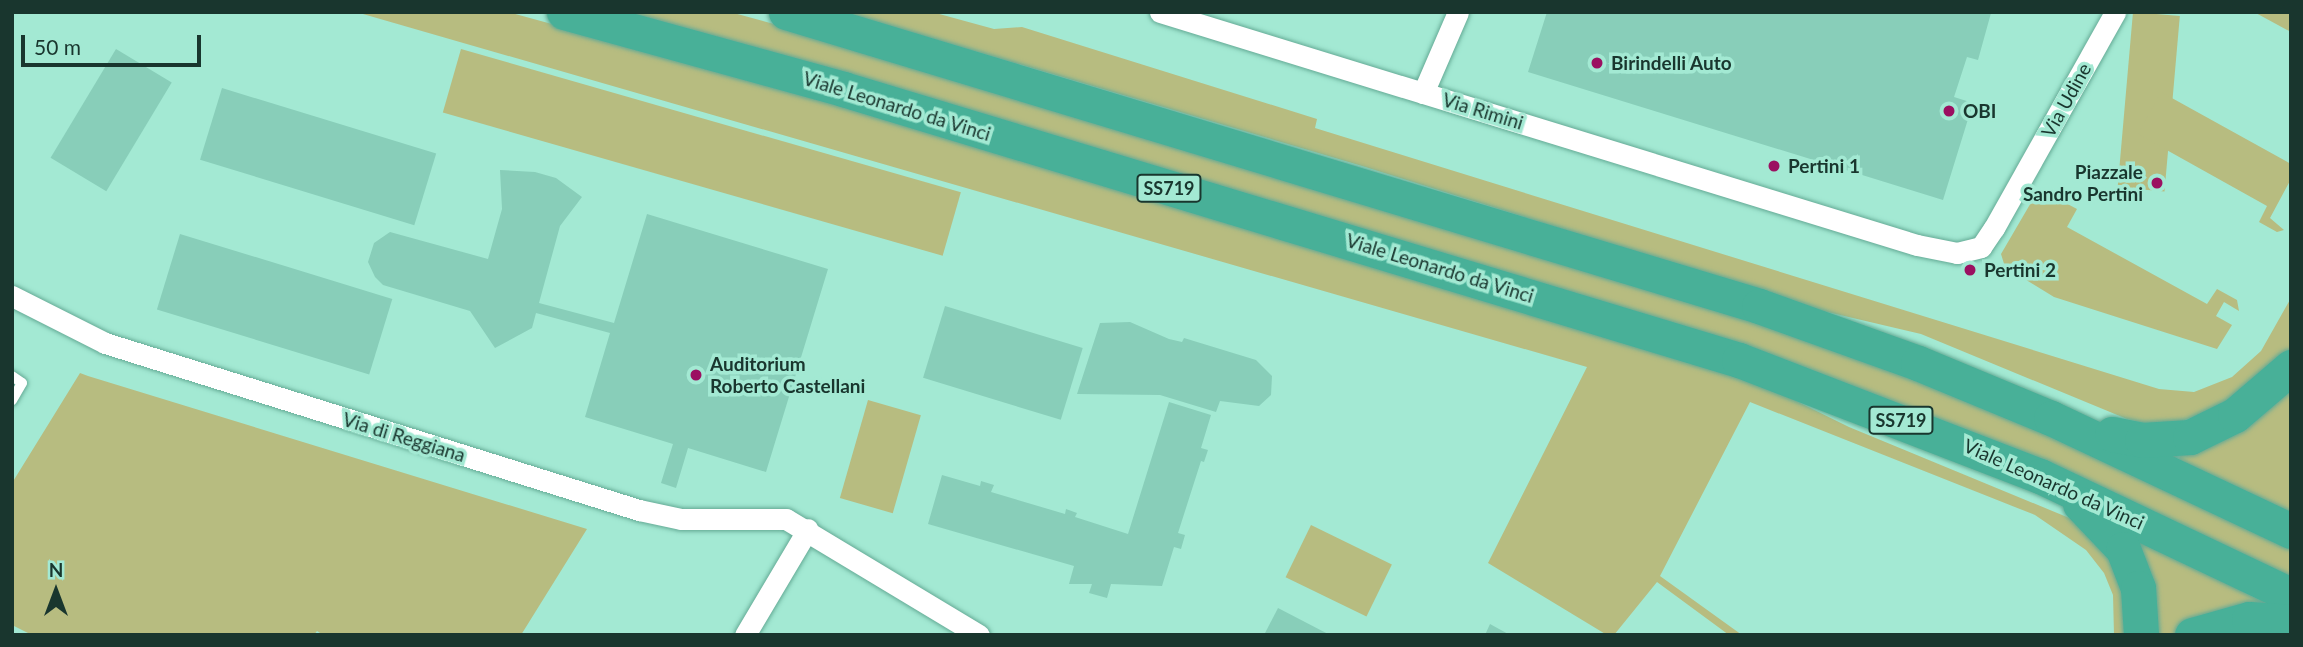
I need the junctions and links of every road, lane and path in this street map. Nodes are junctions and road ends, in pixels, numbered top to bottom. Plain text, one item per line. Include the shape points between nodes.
1 (564, 12) edge
2 (786, 12) edge
3 (1160, 12) edge
4 (1458, 12) edge
5 (2115, 12) edge
6 (1423, 93) junction
7 (1805, 209) joint
8 (12, 296) edge
9 (2291, 367) edge
10 (12, 376) edge
11 (12, 400) edge
12 (2051, 418) junction
13 (2040, 476) junction
14 (808, 529) junction
15 (2291, 531) edge
16 (2291, 595) edge
17 (2291, 622) edge
18 (745, 635) edge
19 (979, 635) edge
20 (2141, 635) edge
21 (2192, 635) edge

1 - 13 highway, Viale Leonardo da Vinci / SS719 via 844,89 1739,359
2 - 12 highway via 1759,306 1918,363
3 - 6 street, Via Rimini
4 - 6 street
5 - 7 street, Via Udine via 1981,247 1957,253 1940,251
6 - 7 street, Via Rimini
8 - 14 street, Via di Reggiana via 105,344 639,510 681,519 775,517
9 - 12 highway via 2235,415 2190,437 2142,440
10 - 11 lane via 22,383
12 - 15 highway
13 - 16 highway, Viale Leonardo da Vinci / SS719
13 - 20 highway via 2102,522 2123,549 2138,588
14 - 18 street
14 - 19 street, Via di Reggiana
17 - 21 highway via 2249,619

